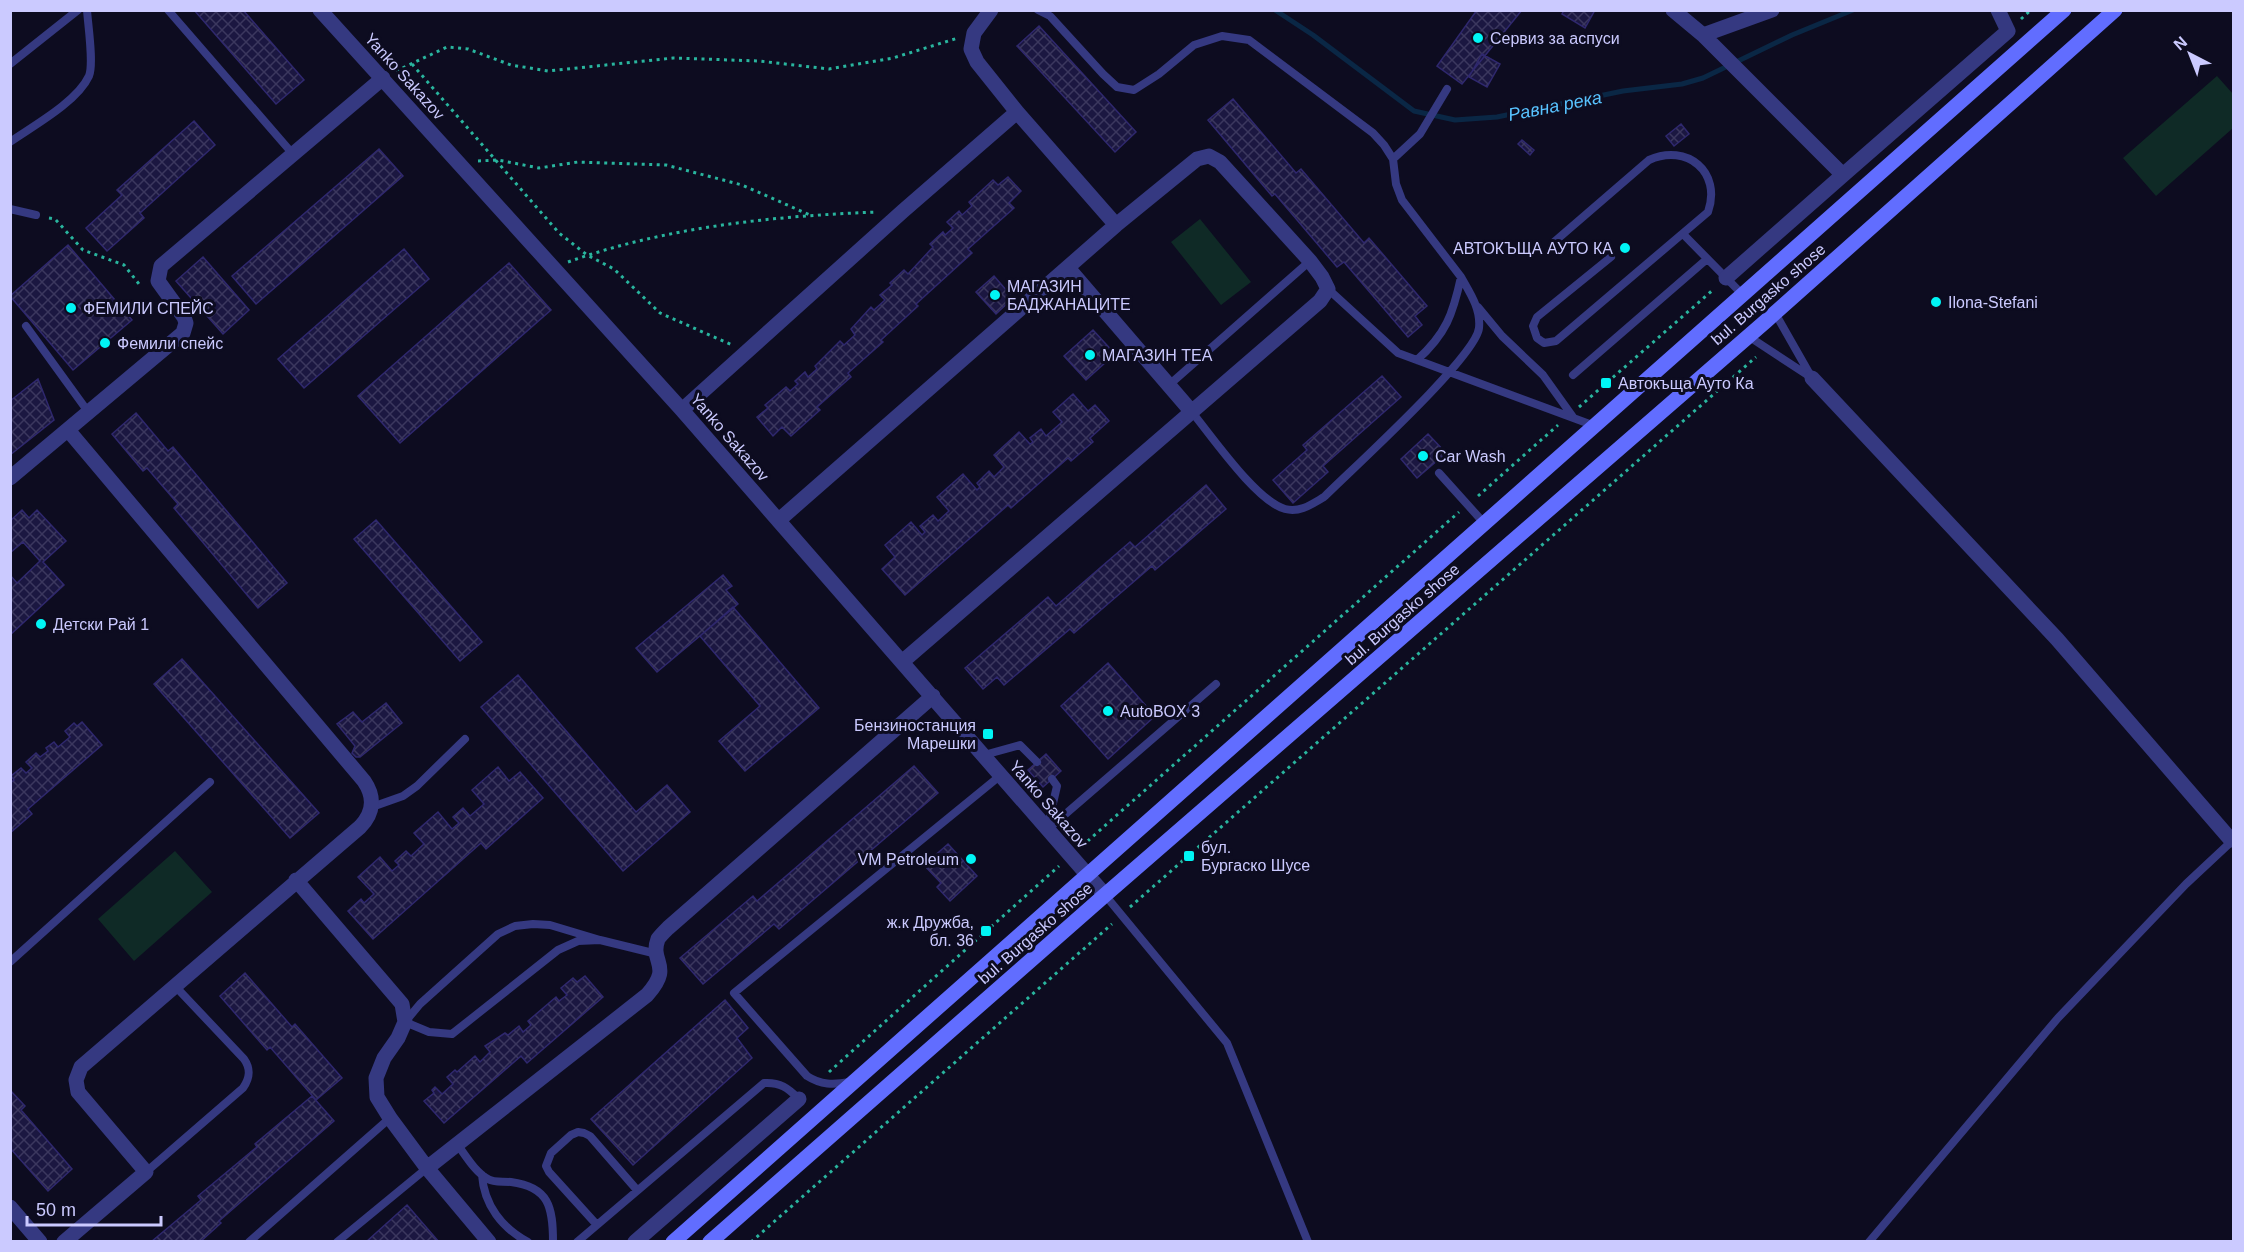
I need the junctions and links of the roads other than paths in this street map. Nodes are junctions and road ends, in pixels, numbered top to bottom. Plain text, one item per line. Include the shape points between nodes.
1 (78, 10) edge
2 (87, 10) edge
3 (168, 10) edge
4 (320, 10) edge
5 (991, 10) edge
6 (1038, 10) edge
7 (1673, 10) edge
8 (1772, 10) edge
9 (1998, 10) edge
10 (2064, 10) edge
11 (2115, 10) edge
12 (1703, 35) junction
13 (10, 64) edge
14 (383, 78) junction
15 (1447, 89) dead end
16 (1017, 112) junction
17 (10, 142) edge
18 (292, 153) junction
19 (1393, 159) junction
20 (1843, 175) junction
21 (10, 209) edge
22 (36, 215) road end
23 (1116, 225) junction
24 (1684, 235) junction
25 (1554, 242) dead end
26 (1611, 257) dead end
27 (1707, 259) junction
28 (1310, 261) junction
29 (1068, 268) junction
30 (1461, 277) junction
31 (1726, 278) junction
32 (1328, 289) junction
33 (1743, 295) junction
34 (1478, 307) junction
35 (1774, 313) junction
36 (26, 326) dead end
37 (1748, 336) junction
38 (1417, 360) junction
39 (1450, 373) junction
40 (1573, 375) dead end
41 (1812, 378) junction
42 (1169, 385) junction
43 (682, 410) junction
44 (1191, 411) junction
45 (89, 413) junction
46 (1571, 416) junction
47 (1595, 426) junction
48 (68, 430) junction
49 (1438, 473) dead end
50 (10, 478) edge
51 (779, 520) junction
52 (1484, 524) junction
53 (902, 662) junction
54 (1216, 684) dead end
55 (933, 696) junction
56 (465, 739) dead end
57 (984, 755) junction
58 (1037, 762) dead end
59 (1000, 775) junction
60 (1052, 779) dead end
61 (210, 782) dead end
62 (372, 807) junction
63 (1047, 830) junction
64 (2232, 841) edge
65 (1088, 875) junction
66 (296, 880) junction
67 (1106, 895) junction
68 (600, 940) junction
69 (657, 954) junction
70 (10, 962) edge
71 (176, 986) junction
72 (405, 1022) junction
73 (864, 1075) junction
74 (799, 1099) joint
75 (390, 1118) junction
76 (457, 1144) junction
77 (427, 1168) junction
78 (146, 1172) junction
79 (482, 1175) junction
80 (637, 1190) junction
81 (10, 1207) edge
82 (597, 1225) junction
83 (40, 1242) edge
84 (64, 1242) edge
85 (249, 1242) edge
86 (337, 1242) edge
87 (489, 1242) edge
88 (528, 1242) edge
89 (553, 1242) edge
90 (577, 1242) edge
91 (634, 1242) edge
92 (673, 1242) edge
93 (710, 1242) edge
94 (1308, 1242) edge
95 (1869, 1242) edge

1 - 13 lane
2 - 17 lane via 89,75 73,97
3 - 18 lane
4 - 14 street, Yanko Sakazov
5 - 16 street via 974,33 971,49
6 - 19 lane via 1050,16 1117,87 1134,90 1194,45 1221,36 1249,40 1373,133
7 - 12 street
8 - 12 street
9 - 20 street via 2008,31
10 - 33 main road, bul. Burgasko shose
11 - 35 main road, bul. Burgasko shose
12 - 20 street
14 - 18 street
14 - 43 street, Yanko Sakazov
15 - 19 lane via 1420,134
16 - 23 street
16 - 43 street
18 - 45 street via 165,262 157,276 184,317 183,333
19 - 30 lane via 1395,184 1402,200
20 - 31 street
21 - 22 lane
23 - 28 street via 1197,159 1209,156 1220,162
23 - 29 street
24 - 25 lane via 1708,212 1712,193 1710,181 1695,161 1673,154 1649,160
24 - 26 lane via 1556,341 1548,343 1537,338 1533,326 1537,317
24 - 27 lane
27 - 31 lane
27 - 40 lane
28 - 32 street
28 - 42 lane
29 - 42 street
29 - 51 street
30 - 34 lane
30 - 38 lane via 1447,326
31 - 33 lane
32 - 38 lane via 1398,353
32 - 44 street via 1320,301
33 - 47 main road, bul. Burgasko shose
34 - 39 lane via 1479,329 1471,348
34 - 46 lane via 1543,375
35 - 37 main road, bul. Burgasko shose
35 - 41 lane
36 - 45 lane
37 - 41 lane
37 - 67 main road, bul. Burgasko shose
38 - 39 lane
39 - 44 lane via 1324,497 1303,509 1285,509 1269,500 1244,477
39 - 46 lane
41 - 64 street via 2057,639
42 - 44 street
43 - 51 street, Yanko Sakazov
44 - 53 street
45 - 48 street
46 - 47 lane
47 - 52 main road, bul. Burgasko shose
48 - 50 street
48 - 62 street via 364,781
49 - 52 lane
51 - 53 street, Yanko Sakazov
52 - 65 main road, bul. Burgasko shose
53 - 55 street, Yanko Sakazov
54 - 63 lane
55 - 57 street, Yanko Sakazov
55 - 69 street via 668,928 658,939
56 - 62 lane via 417,786 403,796
57 - 58 lane via 1020,746
57 - 59 street, Yanko Sakazov
59 - 63 street, Yanko Sakazov
59 - 73 lane via 734,993 801,1070 817,1082 843,1084
60 - 63 lane via 1057,786
61 - 70 lane
62 - 66 street via 366,821
63 - 65 street, Yanko Sakazov
64 - 95 lane via 2058,1018
65 - 67 street, Yanko Sakazov
65 - 73 main road, bul. Burgasko shose
66 - 71 street
66 - 72 street via 392,990 402,1004
67 - 93 main road, bul. Burgasko shose
67 - 94 lane via 1227,1042
68 - 69 lane
68 - 72 lane via 578,940 558,950 452,1034 429,1032
68 - 72 lane via 550,926 515,926 498,934
69 - 76 street via 661,969 658,983 647,995
71 - 78 street via 81,1067 76,1080 82,1096
71 - 78 lane via 244,1059 249,1078 243,1088
72 - 75 street via 376,1078 377,1096
73 - 92 main road, bul. Burgasko shose
74 - 80 lane via 777,1082 764,1083
74 - 91 street
75 - 77 street
75 - 85 lane
76 - 77 street
76 - 79 lane
77 - 86 lane
77 - 87 street
78 - 84 street
79 - 88 lane via 483,1191 500,1221
79 - 89 lane via 491,1181 526,1185 538,1191 551,1208
80 - 82 lane
80 - 82 lane via 590,1136 578,1132 571,1135 551,1153 546,1166
81 - 83 street
82 - 90 lane

